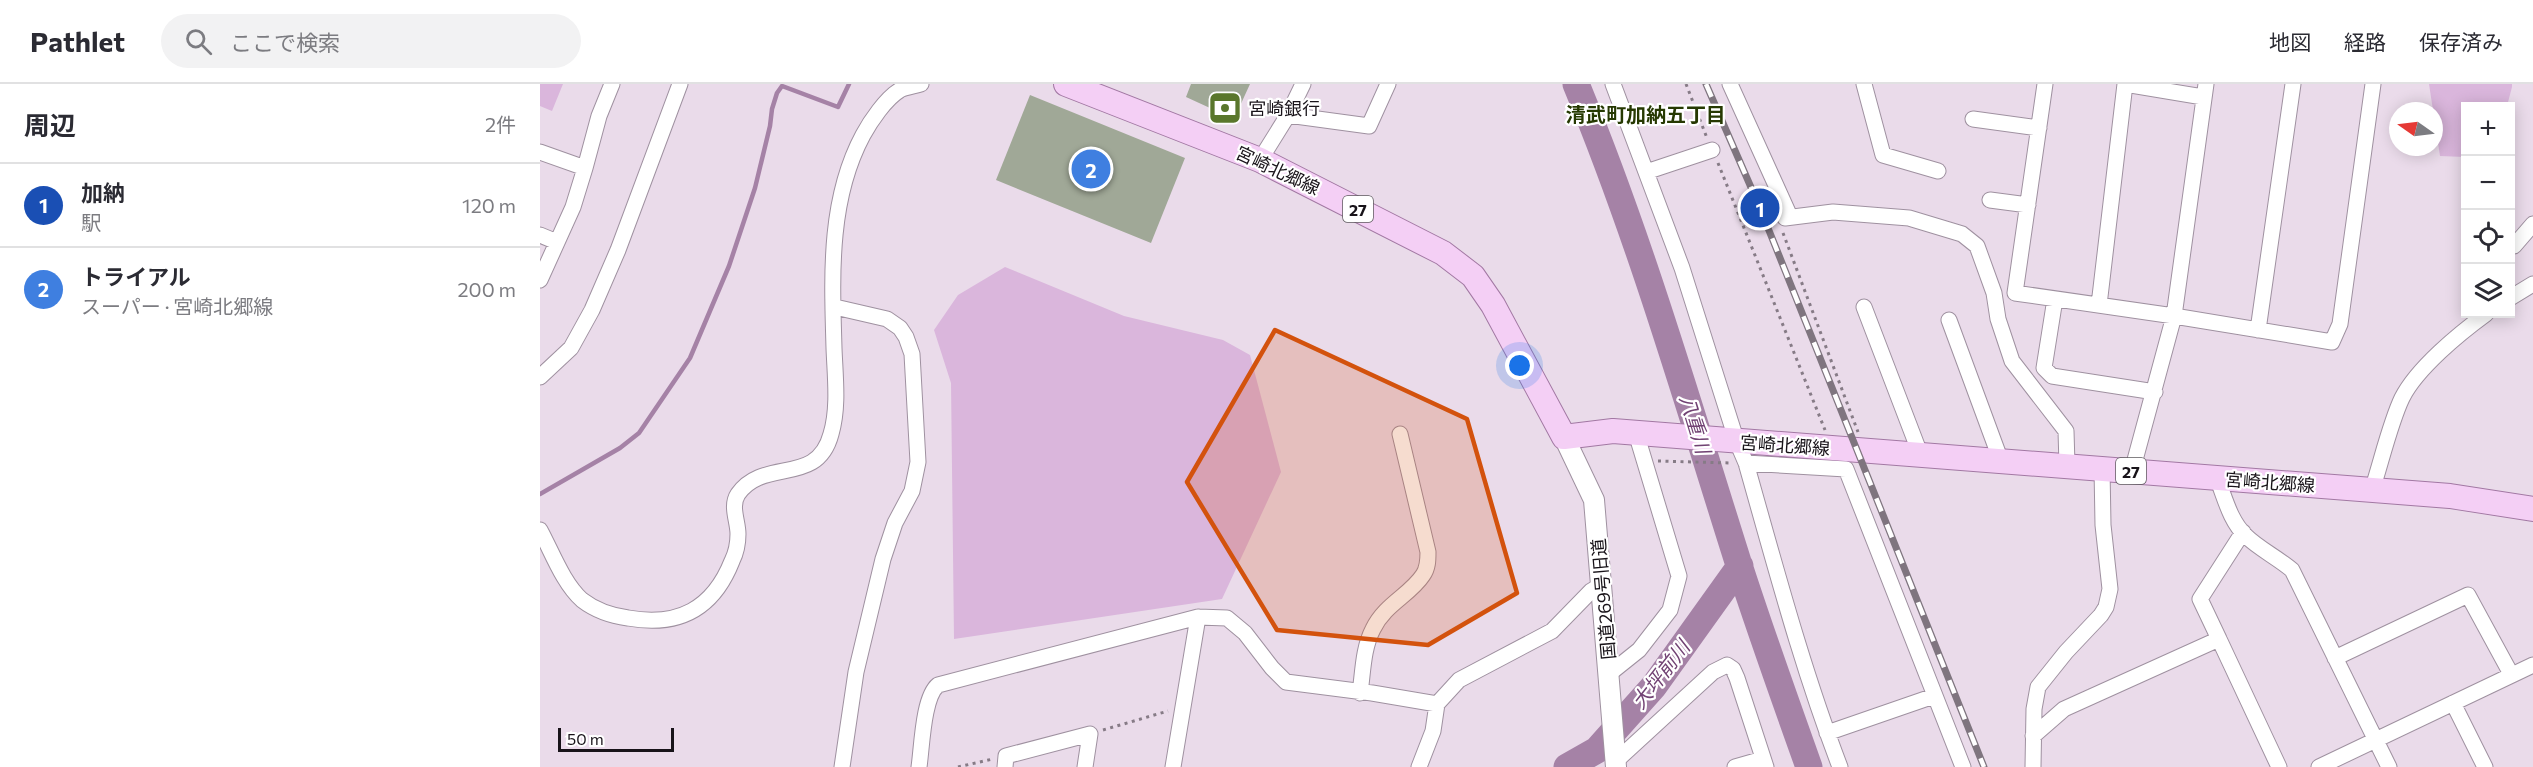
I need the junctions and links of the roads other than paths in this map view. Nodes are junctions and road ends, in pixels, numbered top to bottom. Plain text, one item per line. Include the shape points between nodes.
1 (612, 84) edge
2 (680, 84) edge
3 (921, 84) edge
4 (1066, 84) edge
5 (1303, 84) edge
6 (1388, 84) edge
7 (1613, 84) edge
8 (1730, 84) edge
9 (1864, 84) edge
10 (2045, 84) edge
11 (2293, 84) edge
12 (2373, 84) edge
13 (2205, 91) edge
14 (1288, 115) junction
15 (1973, 119) dead end
16 (2039, 128) junction
17 (1712, 150) road end
18 (540, 152) edge
19 (1260, 160) junction
20 (585, 168) junction
21 (1938, 171) dead end
22 (1646, 172) junction
23 (1990, 200) dead end
24 (2028, 206) junction
25 (2533, 224) edge
26 (540, 235) edge
27 (557, 242) junction
28 (2515, 245) edge
29 (540, 280) edge
30 (2533, 284) edge
31 (2515, 295) edge
32 (2055, 299) junction
33 (2099, 305) junction
34 (835, 307) junction
35 (1864, 307) dead end
36 (2174, 316) junction
37 (2480, 318) edge
38 (1949, 320) dead end
39 (2258, 330) junction
40 (540, 377) edge
41 (2155, 392) junction
42 (1642, 433) junction
43 (1400, 434) dead end
44 (1564, 437) junction
45 (1737, 448) junction
46 (1921, 456) junction
47 (2001, 461) junction
48 (2067, 465) junction
49 (2102, 468) junction
50 (2132, 471) junction
51 (2217, 478) junction
52 (2372, 490) junction
53 (2533, 509) edge
54 (540, 530) edge
55 (2243, 532) junction
56 (1601, 585) junction
57 (1198, 617) junction
58 (2219, 639) junction
59 (2335, 658) junction
60 (2533, 667) edge
61 (1609, 674) junction
62 (2511, 674) junction
63 (1360, 693) junction
64 (1934, 696) junction
65 (2453, 703) junction
66 (1437, 704) junction
67 (1827, 733) junction
68 (2033, 736) junction
69 (2375, 740) junction
70 (1616, 758) edge
71 (1005, 762) edge
72 (1765, 763) edge
73 (842, 767) edge
74 (919, 767) edge
75 (1085, 767) edge
76 (1173, 767) edge
77 (1419, 767) edge
78 (1735, 767) edge
79 (1840, 767) edge
80 (1963, 767) edge
81 (2033, 767) edge
82 (2279, 767) edge
83 (2319, 767) edge
84 (2389, 767) edge
85 (2485, 767) edge

1 - 20 street
2 - 40 street via 592,310 571,348
3 - 34 street via 899,90 872,119 849,161 836,218
4 - 19 main road, 宮崎北郷線 / 27
5 - 14 street
6 - 14 street via 1369,126
7 - 22 street
8 - 48 street via 1788,212 1785,218 1833,212 1909,218 1962,234 1977,246 2012,361 2066,431
9 - 21 street via 1882,155
10 - 16 street
11 - 39 street
12 - 39 street via 2340,324 2332,342
13 - 33 street via 2125,84
13 - 36 street
14 - 19 street
15 - 16 street
16 - 24 street
17 - 22 street
18 - 20 street
19 - 44 main road, 宮崎北郷線 / 27 via 1443,252 1473,276 1493,305
20 - 27 street
22 - 45 street via 1682,268
23 - 24 street
24 - 32 street via 2015,293
25 - 28 street
26 - 27 street
27 - 29 street
30 - 31 street
32 - 33 street
32 - 41 street via 2044,368 2052,376
33 - 36 street
34 - 54 street via 836,398 827,446 821,458 812,463 761,477 736,496 738,533 733,559 722,583 702,603 666,621 648,622 609,614 582,599 572,587
34 - 73 street via 887,319 906,337 912,354 918,462 912,491 883,559 856,672
35 - 46 street
36 - 39 street
36 - 41 street
37 - 52 street via 2457,335 2402,397
38 - 47 street
41 - 50 street
42 - 44 main road, 宮崎北郷線 / 27 via 1613,431
42 - 45 main road, 宮崎北郷線 / 27
42 - 61 street via 1645,461 1679,576 1670,610 1639,650
43 - 63 street via 1428,564 1424,574 1395,600 1373,628
44 - 56 street, 国道269号旧道 via 1594,500
45 - 46 main road, 宮崎北郷線 / 27 via 1833,448
45 - 64 street via 1846,469
45 - 67 street
46 - 47 main road, 宮崎北郷線 / 27
47 - 48 main road, 宮崎北郷線 / 27
48 - 49 main road, 宮崎北郷線 / 27
49 - 50 main road, 宮崎北郷線 / 27
49 - 68 street via 2110,589 2106,607 2038,687
50 - 51 main road, 宮崎北郷線 / 27
51 - 52 main road, 宮崎北郷線 / 27
51 - 55 street
52 - 53 main road, 宮崎北郷線 / 27 via 2450,496
55 - 58 street via 2200,599
55 - 59 street via 2292,570
56 - 61 street, 国道269号旧道
56 - 66 street via 1552,631 1459,680
57 - 63 street via 1227,618 1245,633 1286,682
57 - 74 street via 938,684 932,689 928,704
57 - 76 street
58 - 68 street via 2064,709
58 - 82 street
59 - 62 street via 2468,595
59 - 69 street
60 - 62 street
61 - 70 street, 国道269号旧道
62 - 65 street
63 - 66 street
64 - 67 street
64 - 80 street
65 - 69 street
65 - 85 street
66 - 77 street via 1433,731
67 - 79 street
68 - 81 street
69 - 83 street
69 - 84 street
70 - 72 street via 1713,672 1727,665 1737,678
71 - 75 street via 1090,734
72 - 78 street

